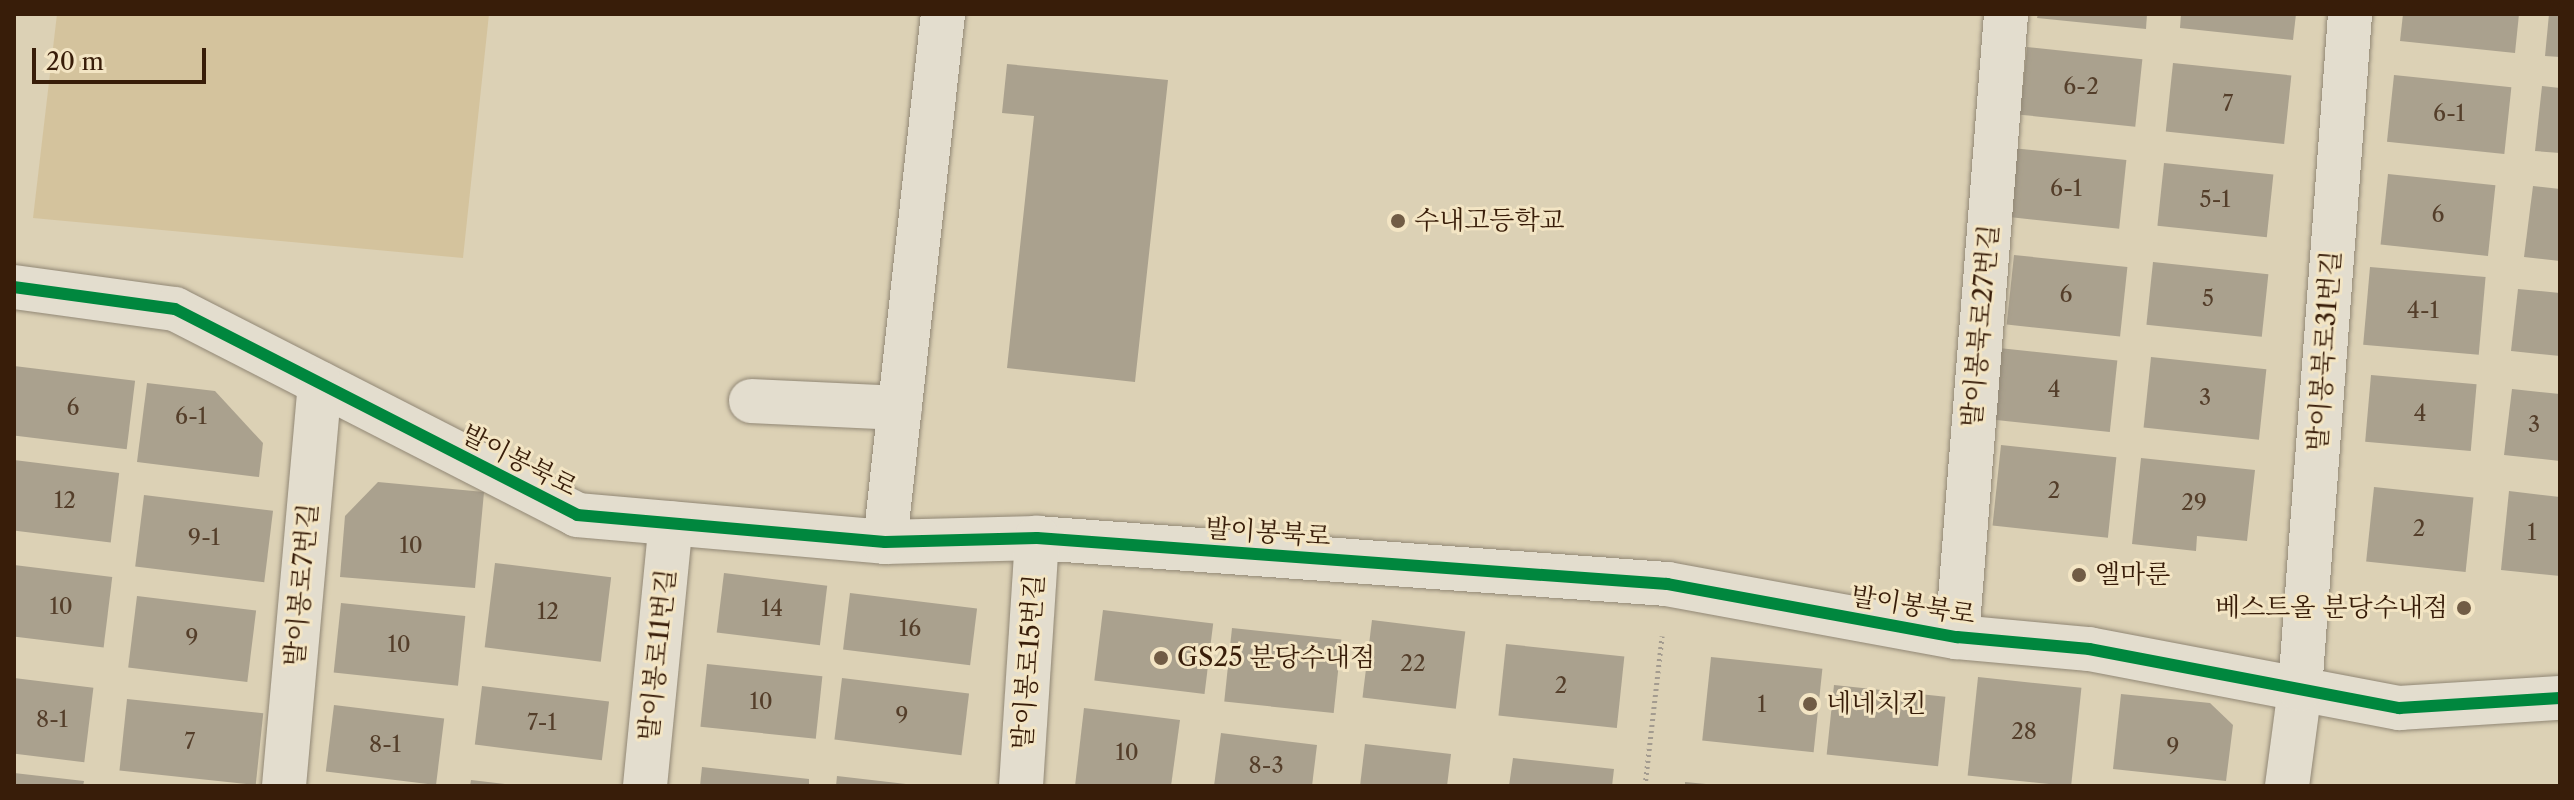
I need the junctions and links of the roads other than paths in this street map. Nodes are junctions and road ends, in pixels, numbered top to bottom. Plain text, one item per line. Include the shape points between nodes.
1 (943, 14) edge
2 (2006, 14) edge
3 (2350, 14) edge
4 (14, 287) edge
5 (320, 384) junction
6 (751, 401) dead end
7 (900, 408) junction
8 (671, 523) junction
9 (1037, 538) junction
10 (885, 542) junction
11 (1957, 637) junction
12 (2300, 689) junction
13 (2560, 698) edge
14 (284, 786) edge
15 (645, 786) edge
16 (1021, 786) edge
17 (2287, 786) edge

1 - 7 street
2 - 11 street, 발이봉북로27번길
3 - 12 street, 발이봉북로31번길
4 - 5 street, 발이봉북로 via 175,309
5 - 8 street, 발이봉북로 via 577,515
5 - 14 street, 발이봉로7번길
6 - 7 street
7 - 10 street
8 - 10 street, 발이봉북로
8 - 15 street, 발이봉로11번길
9 - 10 street, 발이봉북로
9 - 11 street, 발이봉북로 via 1667,584
9 - 16 street, 발이봉로15번길
11 - 12 street, 발이봉북로 via 2089,649
12 - 13 street, 발이봉북로 via 2399,708
12 - 17 street, 발이봉북로31번길

